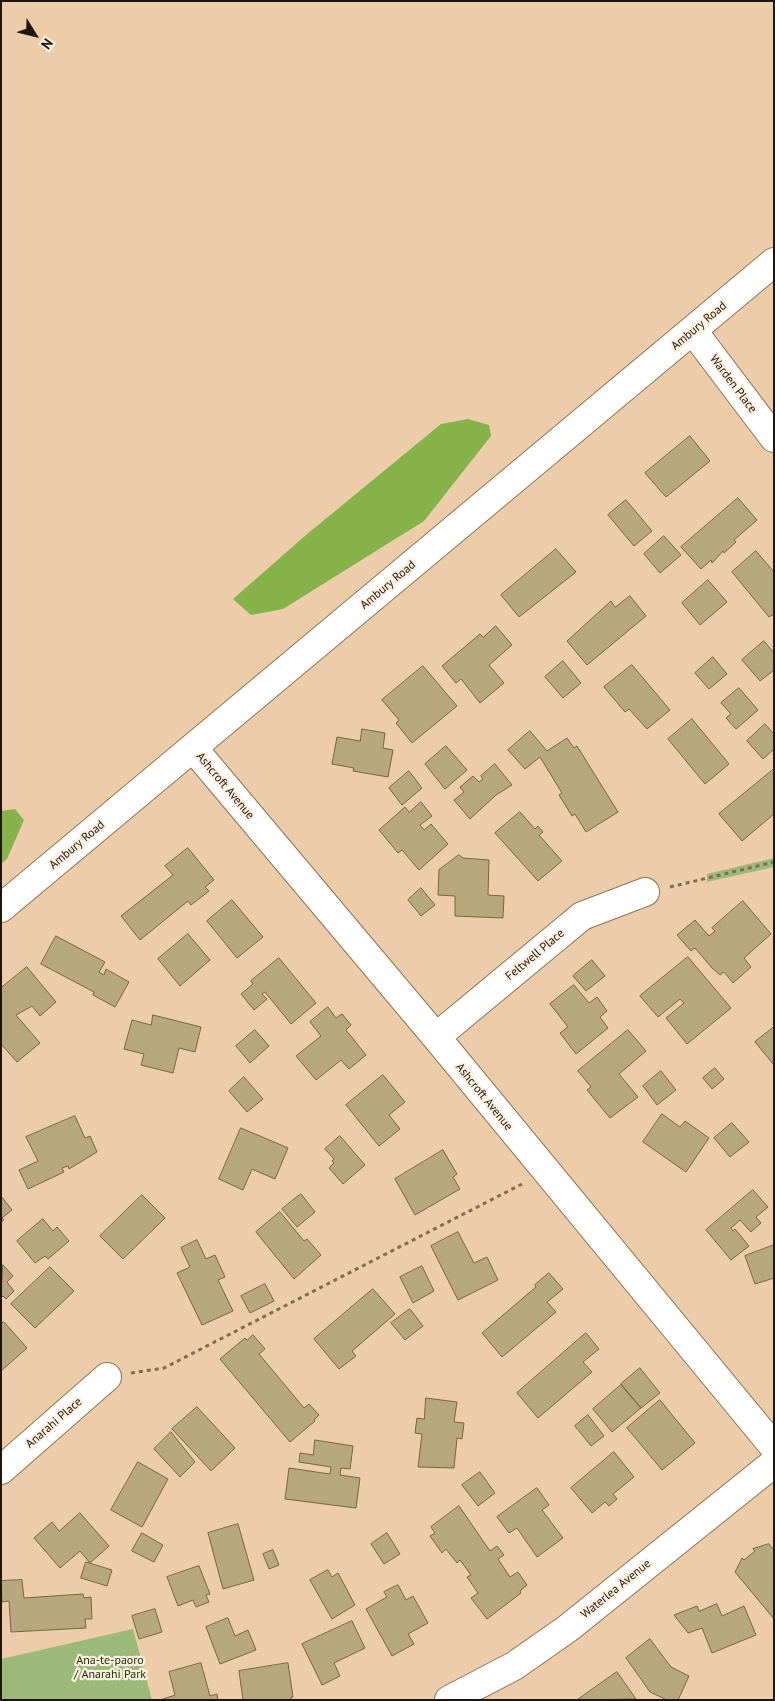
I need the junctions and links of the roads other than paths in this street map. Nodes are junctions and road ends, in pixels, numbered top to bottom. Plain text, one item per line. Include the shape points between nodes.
1 (774, 262) edge
2 (693, 331) junction
3 (774, 438) edge
4 (193, 748) junction
5 (645, 892) road end
6 (1, 908) edge
7 (436, 1037) junction
8 (107, 1377) road end
9 (774, 1447) edge
10 (774, 1463) edge
11 (1, 1470) edge
12 (448, 1700) edge

1 - 2 street, Ambury Road
2 - 3 street, Warden Place
2 - 4 street, Ambury Road
4 - 6 street, Ambury Road
4 - 7 street, Ashcroft Avenue
5 - 7 street, Feltwell Place via 582,916
7 - 9 street, Ashcroft Avenue
8 - 11 street, Anarahi Place
10 - 12 street, Waterlea Avenue via 567,1629 514,1666

